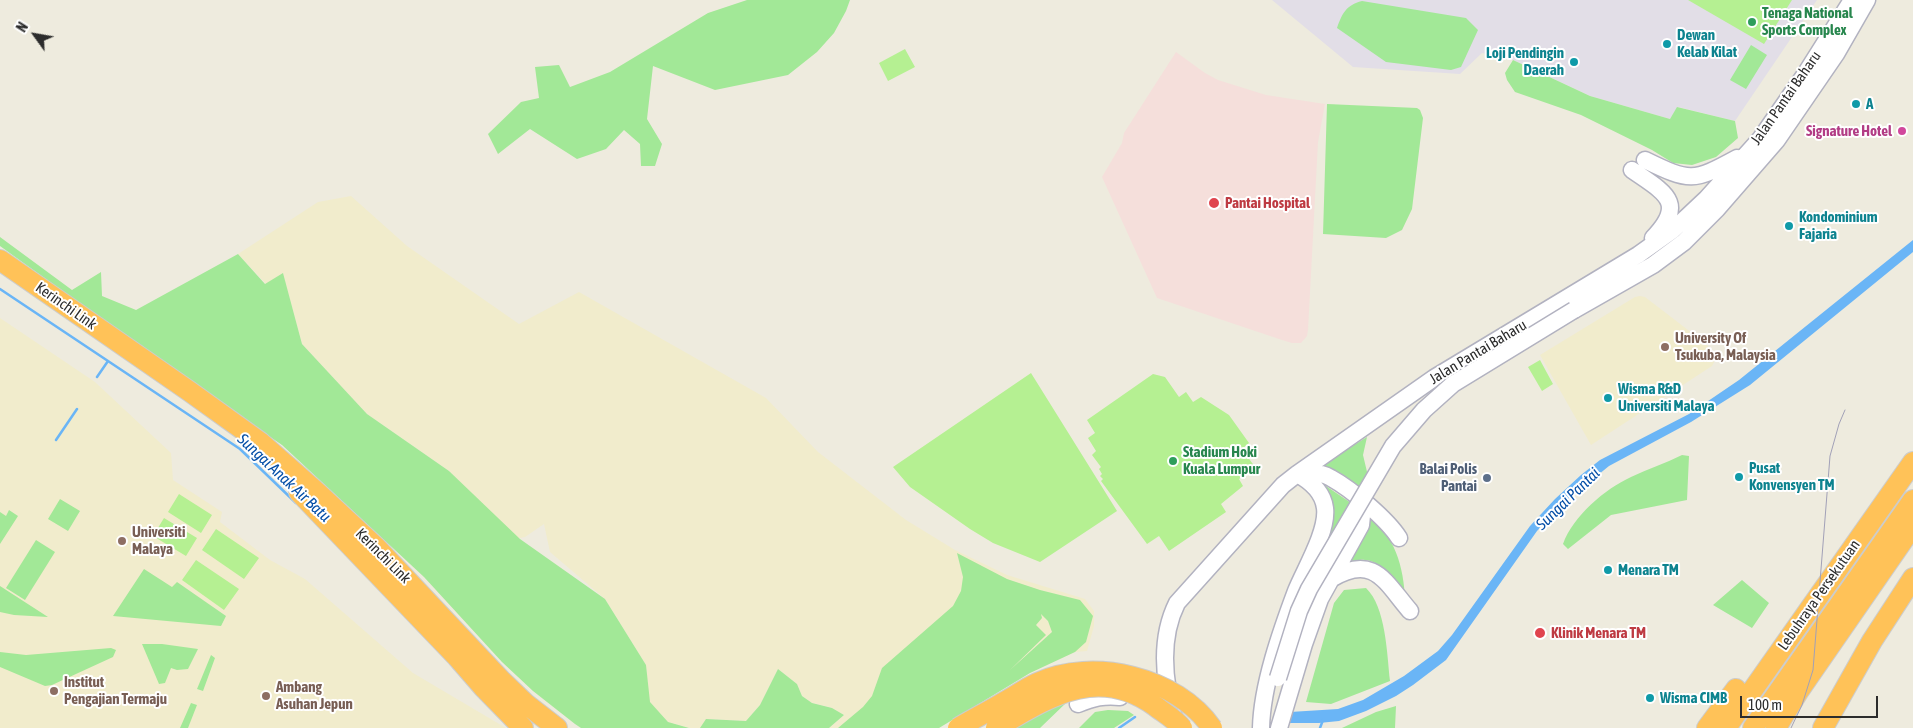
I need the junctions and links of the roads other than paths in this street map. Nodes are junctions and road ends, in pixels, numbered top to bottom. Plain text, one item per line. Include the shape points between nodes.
1 (1852, 0) edge
2 (1867, 0) edge
3 (1748, 152) junction
4 (1638, 254) junction
5 (0, 260) edge
6 (0, 276) edge
7 (1913, 462) edge
8 (1297, 474) junction
9 (1357, 497) junction
10 (1913, 500) edge
11 (1871, 521) junction
12 (1913, 526) edge
13 (1399, 538) dead end
14 (1913, 578) edge
15 (1330, 579) junction
16 (1410, 611) dead end
17 (1872, 641) junction
18 (1114, 662) dead end
19 (1792, 672) junction
20 (1148, 682) junction
21 (1128, 698) junction
22 (1078, 704) dead end
23 (1171, 725) edge
24 (523, 728) edge
25 (557, 728) edge
26 (958, 728) edge
27 (996, 728) edge
28 (1182, 728) edge
29 (1202, 728) edge
30 (1212, 728) edge
31 (1261, 728) edge
32 (1271, 728) edge
33 (1280, 728) edge
34 (1708, 728) edge
35 (1726, 728) edge
36 (1753, 728) edge
37 (1758, 728) edge
38 (1776, 728) edge
39 (1814, 728) edge
40 (1823, 728) edge

1 - 3 main road, Jalan Pantai Baharu via 1804,76
2 - 32 main road, Jalan Pantai Baharu, bridge via 1836,54 1777,140 1684,242 1654,265 1453,384 1424,410 1393,446 1299,611 1278,678
3 - 4 main road, Jalan Pantai Baharu via 1697,208 1673,230
3 - 4 main road via 1712,172 1693,177 1639,165 1672,207 1661,230
4 - 8 main road, Jalan Pantai Baharu via 1434,378
5 - 25 highway, Kerinchi Link via 260,442 377,548 502,681
6 - 24 highway, Kerinchi Link via 260,451
7 - 11 highway, Lebuhraya Persekutuan
8 - 9 main road via 1308,472 1331,478
8 - 23 main road, Jalan Pantai Baharu via 1283,485 1177,603 1165,637
8 - 31 main road via 1316,488 1325,507 1325,516 1278,642
9 - 13 main road via 1382,517
9 - 15 main road via 1363,506 1361,525
10 - 19 highway, Lebuhraya Persekutuan
11 - 34 highway via 1795,609
11 - 35 highway, Lebuhraya Persekutuan
12 - 38 highway
14 - 17 highway
15 - 16 main road via 1342,572 1367,569 1382,576
15 - 33 main road via 1304,644
17 - 39 highway
17 - 40 highway
18 - 21 main road via 1115,675
19 - 36 highway, Lebuhraya Persekutuan
19 - 37 highway
20 - 26 highway, bridge via 1113,673 1064,675 1038,683
20 - 29 highway, bridge via 1181,705
20 - 30 highway, bridge via 1178,695
21 - 22 main road via 1105,695
21 - 23 main road
27 - 28 highway, bridge via 1061,692 1106,687 1134,694 1151,703

